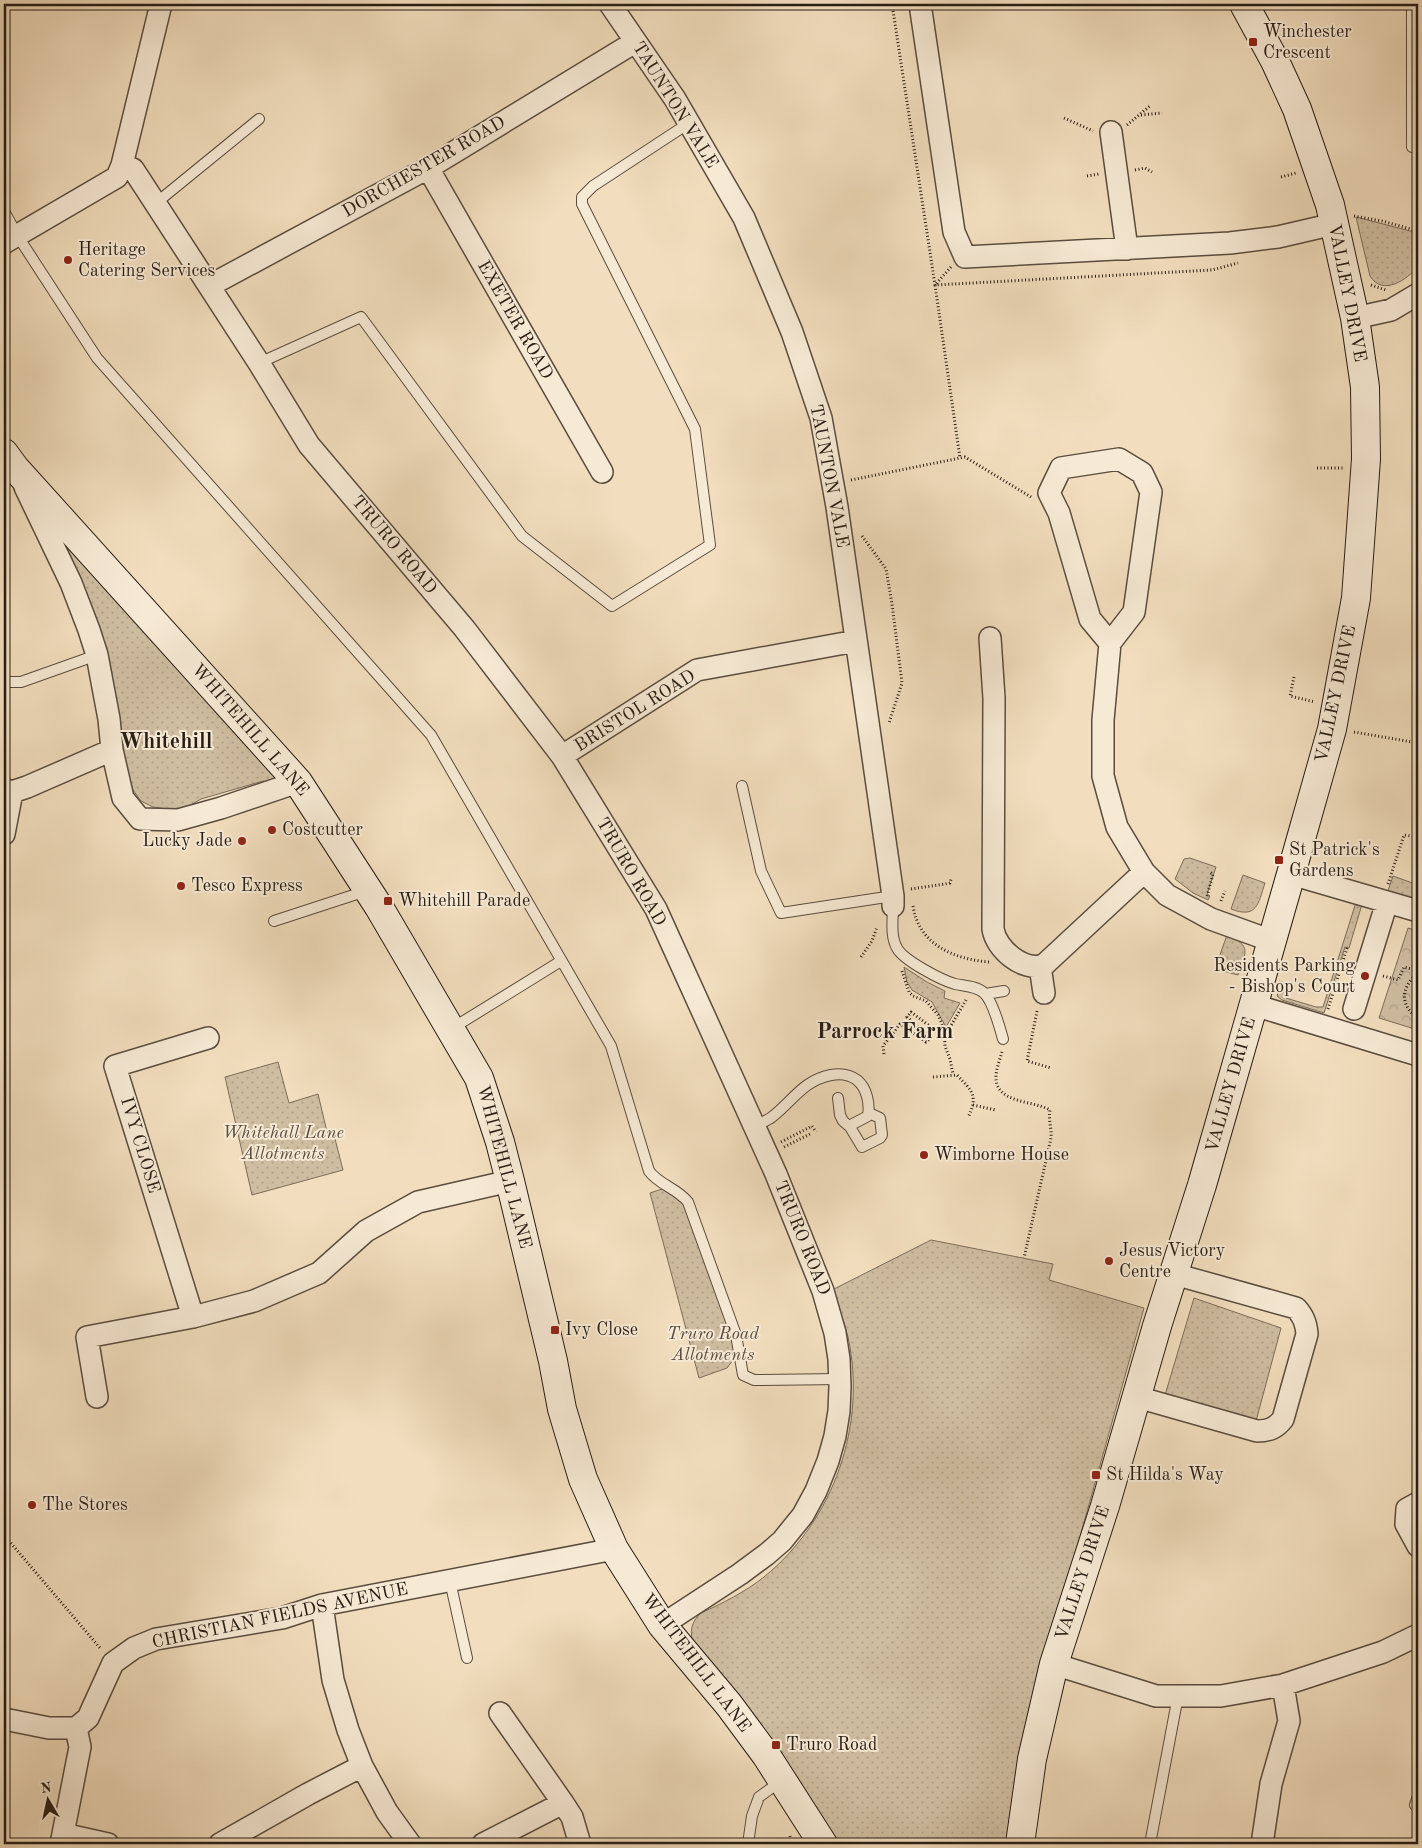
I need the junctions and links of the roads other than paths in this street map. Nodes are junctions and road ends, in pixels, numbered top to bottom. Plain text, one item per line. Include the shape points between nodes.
1 (161, 4) edge
2 (610, 4) edge
3 (920, 4) edge
4 (1244, 4) edge
5 (1412, 4) edge
6 (635, 42) junction
7 (259, 119) dead end
8 (689, 123) junction
9 (1111, 132) road end
10 (1412, 147) dead end
11 (122, 165) junction
12 (428, 168) junction
13 (156, 203) junction
14 (4, 211) edge
15 (1342, 221) junction
16 (11, 239) edge
17 (1127, 249) junction
18 (209, 286) junction
19 (1418, 294) edge
20 (1355, 318) junction
21 (259, 363) junction
22 (10, 460) edge
23 (602, 472) dead end
24 (990, 638) dead end
25 (856, 641) junction
26 (1110, 643) junction
27 (97, 655) junction
28 (4, 682) edge
29 (112, 750) junction
30 (562, 756) junction
31 (298, 782) junction
32 (742, 786) dead end
33 (8, 790) edge
34 (4, 834) edge
35 (1144, 872) junction
36 (1291, 874) junction
37 (367, 890) junction
38 (1387, 896) junction
39 (894, 897) junction
40 (1418, 911) edge
41 (274, 920) dead end
42 (1272, 941) junction
43 (561, 961) junction
44 (1025, 963) junction
45 (1004, 991) dead end
46 (985, 994) junction
47 (1041, 1001) road end
48 (1254, 1005) junction
49 (1354, 1009) dead end
50 (450, 1029) junction
51 (208, 1038) dead end
52 (1003, 1039) road end
53 (1418, 1055) edge
54 (838, 1098) dead end
55 (869, 1114) junction
56 (754, 1126) junction
57 (849, 1126) junction
58 (510, 1181) junction
59 (1174, 1274) junction
60 (193, 1317) junction
61 (840, 1379) junction
62 (1137, 1397) junction
63 (97, 1398) dead end
64 (1418, 1503) edge
65 (1418, 1546) edge
66 (614, 1549) junction
67 (450, 1581) junction
68 (322, 1605) junction
69 (662, 1625) junction
70 (1418, 1635) edge
71 (467, 1658) dead end
72 (1054, 1664) junction
73 (1283, 1685) junction
74 (1178, 1696) junction
75 (500, 1713) dead end
76 (4, 1718) edge
77 (76, 1728) junction
78 (362, 1766) junction
79 (782, 1780) junction
80 (563, 1803) junction
81 (62, 1839) edge
82 (108, 1844) edge
83 (220, 1844) edge
84 (410, 1844) edge
85 (483, 1844) edge
86 (580, 1844) edge
87 (748, 1844) edge
88 (823, 1844) edge
89 (1020, 1844) edge
90 (1150, 1844) edge
91 (1262, 1844) edge

1 - 11 street
2 - 6 street, TAUNTON VALE
3 - 17 street via 954,232 965,257
4 - 15 street, VALLEY DRIVE via 1297,109 1330,205
5 - 10 lane
6 - 8 street, TAUNTON VALE
6 - 12 street, DORCHESTER ROAD
7 - 13 lane
8 - 21 lane via 593,186 582,197 582,204 695,429 710,546 612,606 522,536 361,317
8 - 25 street, TAUNTON VALE via 744,218 792,332 821,418
9 - 17 street
11 - 13 street, TRURO ROAD via 133,169
11 - 16 street via 115,178
12 - 18 street, DORCHESTER ROAD
12 - 23 street, EXETER ROAD
13 - 18 street, TRURO ROAD
14 - 16 lane
15 - 17 street via 1246,242
15 - 20 street, VALLEY DRIVE
16 - 43 lane via 96,358 431,735
18 - 21 street, TRURO ROAD
19 - 20 street via 1391,310
20 - 36 street, VALLEY DRIVE via 1365,386 1366,459 1356,598 1332,729
21 - 30 street, TRURO ROAD via 309,445 464,628
22 - 27 street via 71,583
22 - 31 street, WHITEHILL LANE
24 - 44 street via 994,698 993,929 995,936
25 - 30 street, BRISTOL ROAD via 697,670
25 - 39 street, TAUNTON VALE
26 - 26 street via 1134,612 1151,492 1142,472 1119,459 1061,468 1049,493 1059,513 1090,619
26 - 35 street via 1103,720 1103,776 1117,827
27 - 28 lane via 21,682
27 - 29 street
29 - 31 street via 123,798 140,819 178,820
29 - 33 street
30 - 56 street, TRURO ROAD via 656,909
31 - 37 street, WHITEHILL LANE
32 - 39 lane via 761,871 781,913
33 - 34 street
35 - 42 street via 1167,896 1211,919
35 - 44 street via 1048,962
36 - 38 street
36 - 42 street, VALLEY DRIVE
37 - 41 lane
37 - 50 street, WHITEHILL LANE
38 - 40 street
38 - 49 street
39 - 46 lane via 898,950 943,980 978,989
42 - 48 street, VALLEY DRIVE
43 - 50 lane
43 - 61 lane via 611,1046 648,1171 683,1196 692,1211 736,1335 742,1375 754,1380
44 - 47 street
45 - 46 lane
46 - 52 lane
48 - 53 street
48 - 59 street, VALLEY DRIVE
50 - 58 street, WHITEHILL LANE via 480,1078
51 - 60 street, IVY CLOSE via 116,1066
54 - 57 lane via 841,1117
55 - 56 lane via 863,1085 849,1075 835,1074 806,1085 770,1118
55 - 57 lane
55 - 57 lane via 880,1118 880,1138 862,1147
56 - 61 street, TRURO ROAD via 825,1297 835,1333
58 - 60 street via 418,1202 366,1231 319,1273 254,1301
58 - 66 street, WHITEHILL LANE via 562,1410 583,1479
59 - 62 street, VALLEY DRIVE
59 - 62 street via 1296,1308 1303,1316 1306,1334 1283,1419 1268,1431 1257,1432
60 - 63 street via 88,1337
61 - 69 street, TRURO ROAD via 839,1412 830,1457 822,1480 802,1515 767,1554
62 - 72 street, VALLEY DRIVE
64 - 65 street via 1407,1509 1406,1524
66 - 67 street, CHRISTIAN FIELDS AVENUE
66 - 69 street, WHITEHILL LANE
67 - 68 street, CHRISTIAN FIELDS AVENUE
67 - 71 lane
68 - 77 street, CHRISTIAN FIELDS AVENUE via 282,1618 156,1638 134,1648 113,1663 88,1718
68 - 78 street via 333,1680
69 - 79 street, WHITEHILL LANE via 728,1705
70 - 73 street via 1383,1652
72 - 74 street via 1156,1696
72 - 89 street, VALLEY DRIVE via 1032,1759
73 - 74 street via 1221,1696
73 - 91 street via 1289,1721 1271,1784
74 - 90 lane
75 - 80 street
76 - 77 street via 49,1728
77 - 81 street via 80,1747
78 - 83 street
78 - 84 street via 387,1812
79 - 87 lane via 759,1798 752,1816
79 - 88 street, WHITEHILL LANE
80 - 85 street
80 - 86 street via 572,1818
81 - 82 street

